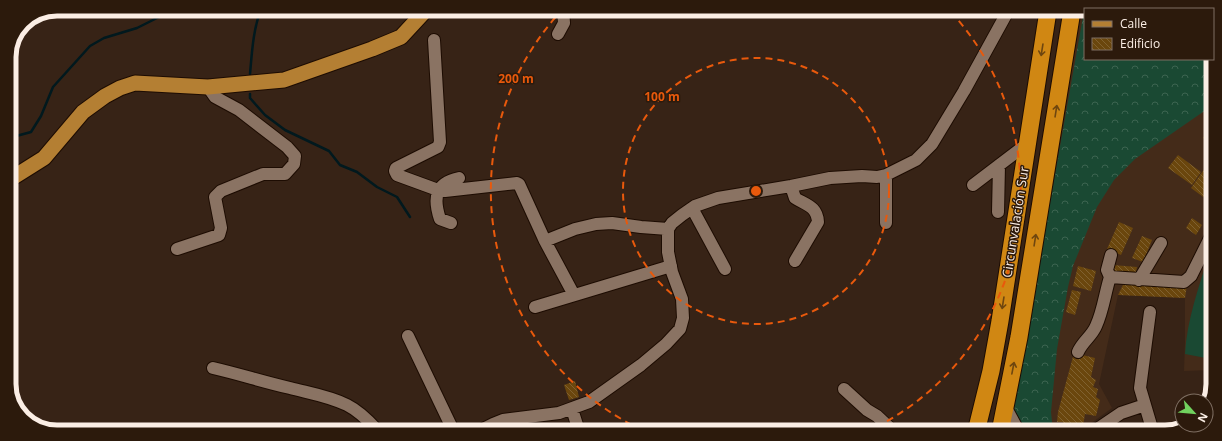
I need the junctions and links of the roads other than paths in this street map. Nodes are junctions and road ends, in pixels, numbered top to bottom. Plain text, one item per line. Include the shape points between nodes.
1 (420, 16) edge
2 (563, 16) edge
3 (1005, 16) edge
4 (1047, 16) edge
5 (1071, 16) edge
6 (558, 34) dead end
7 (434, 40) dead end
8 (208, 87) junction
9 (1027, 144) junction
10 (999, 165) junction
11 (886, 175) junction
12 (16, 176) edge
13 (459, 178) dead end
14 (973, 185) dead end
15 (791, 186) junction
16 (438, 190) junction
17 (692, 208) junction
18 (998, 212) dead end
19 (451, 223) dead end
20 (886, 223) dead end
21 (668, 229) junction
22 (545, 241) junction
23 (1161, 243) dead end
24 (1206, 246) edge
25 (177, 249) dead end
26 (1111, 255) dead end
27 (795, 261) dead end
28 (671, 266) junction
29 (725, 269) dead end
30 (1110, 277) junction
31 (1139, 280) junction
32 (574, 295) junction
33 (535, 307) dead end
34 (1150, 312) dead end
35 (408, 336) dead end
36 (1078, 352) dead end
37 (212, 368) dead end
38 (844, 389) dead end
39 (1145, 405) junction
40 (1005, 406) junction
41 (572, 409) junction
42 (373, 425) edge
43 (452, 425) edge
44 (490, 425) edge
45 (577, 425) edge
46 (887, 425) edge
47 (978, 425) edge
48 (1001, 425) edge
49 (1015, 425) edge
50 (1103, 425) edge
51 (1151, 425) edge

1 - 8 main road via 401,37 284,80
2 - 6 street via 564,23
3 - 11 street via 932,144 916,160
4 -> 9 highway, Circunvalación Sur
40 -> 5 highway, Circunvalación Sur via 1020,337
7 - 16 street via 440,142 438,147 402,164 395,171 397,175
8 - 12 main road via 135,83 120,88 83,112 44,158
8 - 25 street via 215,97 239,110 287,147 295,156 294,164 285,174 263,174 222,191 215,197 221,228 219,235
9 - 10 street
9 -> 47 highway, Circunvalación Sur via 1000,321
10 - 14 street
10 - 18 street
11 - 15 street via 830,178
11 - 20 street
13 - 16 street via 448,180
15 - 17 street via 718,198
15 - 27 street via 795,198 811,206 818,214 818,222
16 - 19 street via 436,207 440,219
16 - 22 street via 519,184
17 - 21 street
17 - 29 street
21 - 22 street via 612,223 596,224
21 - 28 street
22 - 32 street
23 - 31 street
24 - 31 street via 1191,276 1184,282
26 - 30 street via 1107,270
28 - 32 street
28 - 41 street via 682,299 683,318 680,329 642,365 589,402
30 - 31 street
30 - 36 street via 1096,327 1081,344
32 - 33 street
34 - 39 street via 1140,388
35 - 43 street
37 - 42 street via 345,404
38 - 46 street
39 - 50 street via 1121,413
39 - 51 street
40 - 48 highway, Circunvalación Sur
40 - 49 street
41 - 44 street via 559,414 503,420
41 - 45 street

